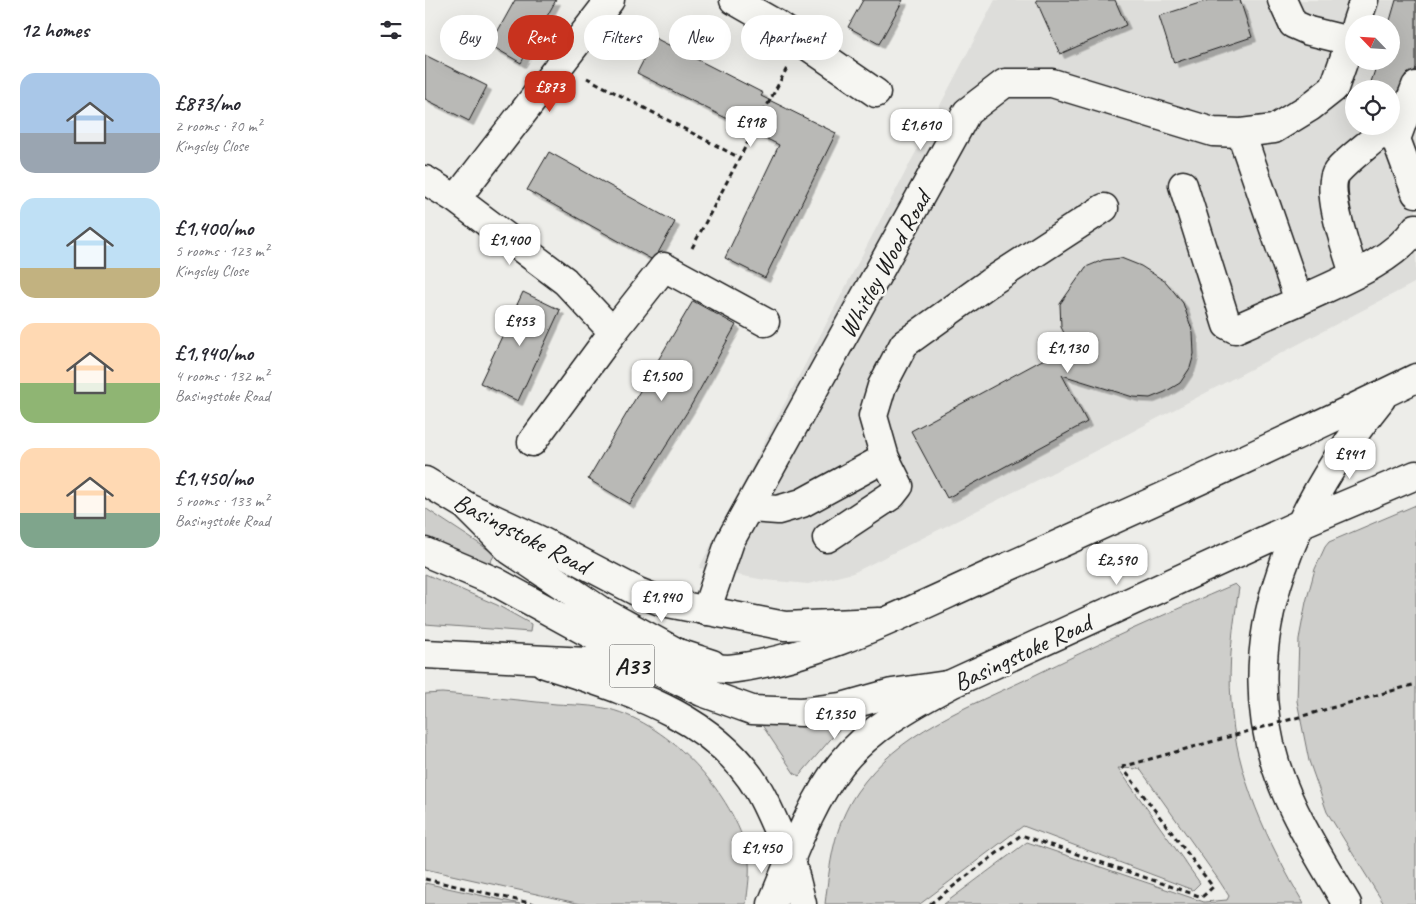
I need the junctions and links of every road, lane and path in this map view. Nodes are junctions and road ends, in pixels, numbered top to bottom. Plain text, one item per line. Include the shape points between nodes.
1 (610, 0) edge
2 (734, 0) edge
3 (1282, 0) edge
4 (1365, 0) edge
5 (760, 15) edge
6 (1359, 15) edge
7 (1345, 32) edge
8 (1345, 56) edge
9 (791, 60) edge
10 (828, 60) edge
11 (560, 64) junction
12 (876, 93) dead end
13 (1413, 103) edge
14 (1241, 133) junction
15 (1396, 139) junction
16 (740, 158) junction
17 (425, 180) edge
18 (1183, 185) dead end
19 (1416, 193) edge
20 (456, 199) junction
21 (1104, 208) dead end
22 (1416, 228) edge
23 (671, 271) junction
24 (1354, 274) junction
25 (1299, 301) junction
26 (765, 322) dead end
27 (613, 332) junction
28 (1416, 378) edge
29 (1385, 394) junction
30 (531, 442) dead end
31 (885, 458) junction
32 (1416, 475) edge
33 (425, 481) edge
34 (468, 508) junction
35 (749, 508) junction
36 (1300, 524) junction
37 (827, 538) dead end
38 (425, 552) edge
39 (706, 611) junction
40 (883, 622) junction
41 (431, 656) edge
42 (534, 661) junction
43 (649, 666) junction
44 (729, 669) junction
45 (951, 684) junction
46 (1416, 684) edge
47 (791, 860) junction
48 (425, 879) edge
49 (534, 904) edge
50 (772, 904) edge
51 (802, 904) edge
52 (930, 904) edge
53 (1347, 904) edge

1 - 11 main road
2 - 5 main road
3 - 7 main road via 1293,24 1309,31
4 - 6 main road, Whitley Wood Road
8 - 14 main road, Whitley Wood Road via 1334,88 1310,107 1274,129
9 - 16 path
10 - 12 main road
11 - 16 path
11 - 20 main road
13 - 15 main road
14 - 25 main road
14 - 35 main road, Whitley Wood Road via 1213,132 1052,83 1005,83 967,112
15 - 19 main road
15 - 24 main road via 1381,133 1336,173 1332,184
16 - 23 path
17 - 20 main road
18 - 25 main road via 1227,325 1235,329
20 - 27 main road via 565,281
21 - 31 main road via 989,283 904,344 882,386 873,416
22 - 24 main road via 1409,238 1368,268
23 - 26 main road
23 - 27 main road
24 - 25 main road
27 - 30 main road
28 - 29 main road, Basingstoke Road
29 - 36 main road via 1333,464
29 - 40 main road, Basingstoke Road / A33 via 1183,489
31 - 35 main road via 803,503 778,510
31 - 37 main road via 899,486 892,495
32 - 36 main road, Basingstoke Road
33 - 34 main road, Basingstoke Road
34 - 39 main road, Basingstoke Road via 638,592 663,602
34 - 44 main road via 510,550 601,611 678,653
35 - 39 main road, Whitley Wood Road via 731,542
36 - 45 main road, Basingstoke Road
36 - 53 main road via 1284,560 1272,604 1265,646 1265,705 1276,765 1288,796
38 - 43 main road via 496,582
39 - 40 main road, Basingstoke Road via 785,626
40 - 44 main road, Basingstoke Road / A33 via 772,663
41 - 42 main road, Basingstoke Road / A33
42 - 43 main road, Basingstoke Road / A33
42 - 47 main road via 637,696 699,727 734,759 759,790
43 - 44 main road, Basingstoke Road / A33
43 - 45 main road via 729,702 752,710 775,712 842,707 892,693
45 - 47 main road, Basingstoke Road via 903,711 841,764 816,804
46 - 52 path, bridge via 1122,768 1213,887 1202,897 1021,835
47 - 50 main road, Basingstoke Road
47 - 51 main road
48 - 49 path

